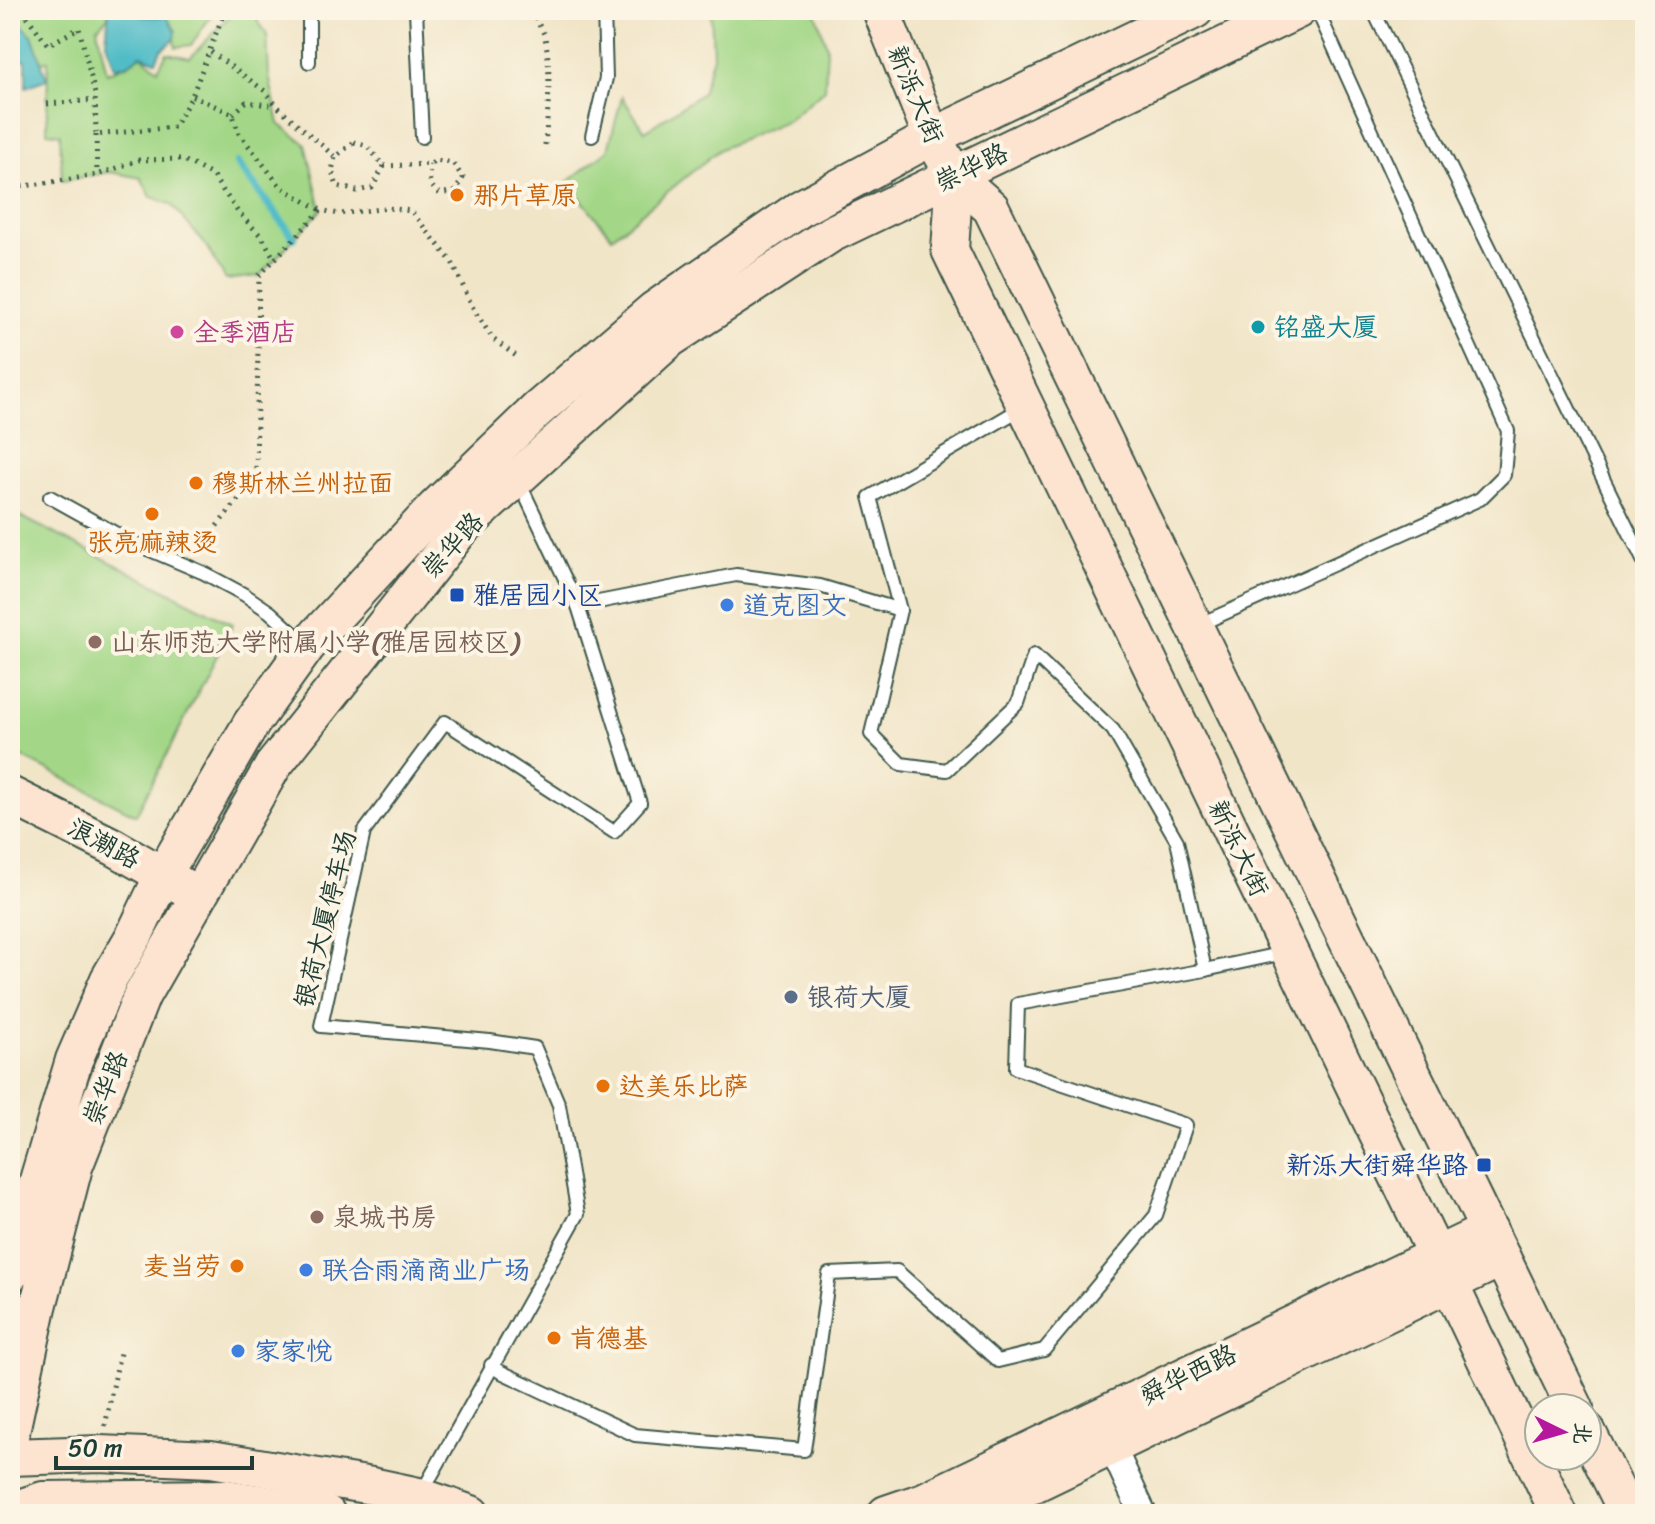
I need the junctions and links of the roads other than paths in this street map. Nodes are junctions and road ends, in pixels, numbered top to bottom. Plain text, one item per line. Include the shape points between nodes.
1 (309, 10) edge
2 (416, 10) edge
3 (604, 10) edge
4 (881, 10) edge
5 (1195, 10) edge
6 (1298, 10) edge
7 (1317, 10) edge
8 (1373, 10) edge
9 (309, 62) dead end
10 (592, 136) dead end
11 (422, 137) dead end
12 (932, 137) junction
13 (955, 176) junction
14 (1026, 406) junction
15 (518, 479) junction
16 (50, 497) dead end
17 (1645, 564) edge
18 (578, 606) junction
19 (900, 610) junction
20 (1195, 626) junction
21 (307, 646) junction
22 (10, 795) edge
23 (163, 875) junction
24 (197, 896) junction
25 (1290, 952) junction
26 (1205, 970) junction
27 (1495, 1244) junction
28 (1443, 1270) junction
29 (10, 1274) edge
30 (491, 1365) junction
31 (1567, 1392) edge
32 (10, 1436) edge
33 (1112, 1447) junction
34 (10, 1457) edge
35 (1603, 1463) edge
36 (419, 1496) junction
37 (10, 1511) edge
38 (327, 1514) edge
39 (471, 1514) edge
40 (886, 1514) edge
41 (972, 1514) edge
42 (1143, 1514) edge
43 (1559, 1514) edge
44 (1628, 1514) edge

1 - 9 lane
2 - 11 lane
3 - 10 lane via 606,78
4 - 12 main road, 新泺大街
5 - 12 main road, 崇华路
6 - 13 main road, 崇华路
7 - 20 lane via 1508,431 1504,475 1480,499
8 - 17 lane
12 - 13 main road, 新泺大街
12 - 21 main road, 崇华路 via 801,208 654,310 538,409 434,509
13 - 14 main road, 新泺大街 via 950,250
13 - 15 main road, 崇华路 via 831,234 670,339
13 - 20 main road, 新泺大街 via 991,208
14 - 19 lane via 870,497
14 - 25 main road, 新泺大街
15 - 18 lane, 银荷大厦停车场
15 - 24 main road, 崇华路 via 461,529 273,766
16 - 21 lane via 245,595
18 - 19 lane via 736,575 820,586
18 - 30 lane, 银荷大厦停车场 via 640,803 614,832 445,722 364,832 321,1026 535,1048 559,1105 578,1214
19 - 26 lane via 871,734 901,764 947,770 1018,703 1034,655 1113,730 1177,841
20 - 27 main road, 新泺大街
21 - 23 main road, 崇华路 via 251,724
22 - 23 main road, 浪潮路
23 - 24 main road, 浪潮路
23 - 29 main road, 崇华路 via 74,1060
24 - 32 main road, 崇华路 via 142,995 74,1167
25 - 26 lane
25 - 28 main road, 新泺大街
26 - 30 lane via 1018,1004 1016,1068 1186,1125 1156,1215 1044,1350 998,1361 897,1271 829,1274 804,1450 635,1435
27 - 28 main road, 舜华西路
27 - 31 main road, 新泺大街
28 - 33 main road, 舜华西路
28 - 40 main road, 舜华西路
28 - 43 main road, 新泺大街
30 - 36 lane, 银荷大厦停车场
33 - 41 main road, 舜华西路
33 - 42 street
34 - 36 main road via 211,1459
35 - 44 main road
36 - 39 main road
37 - 38 main road via 43,1500 226,1498

